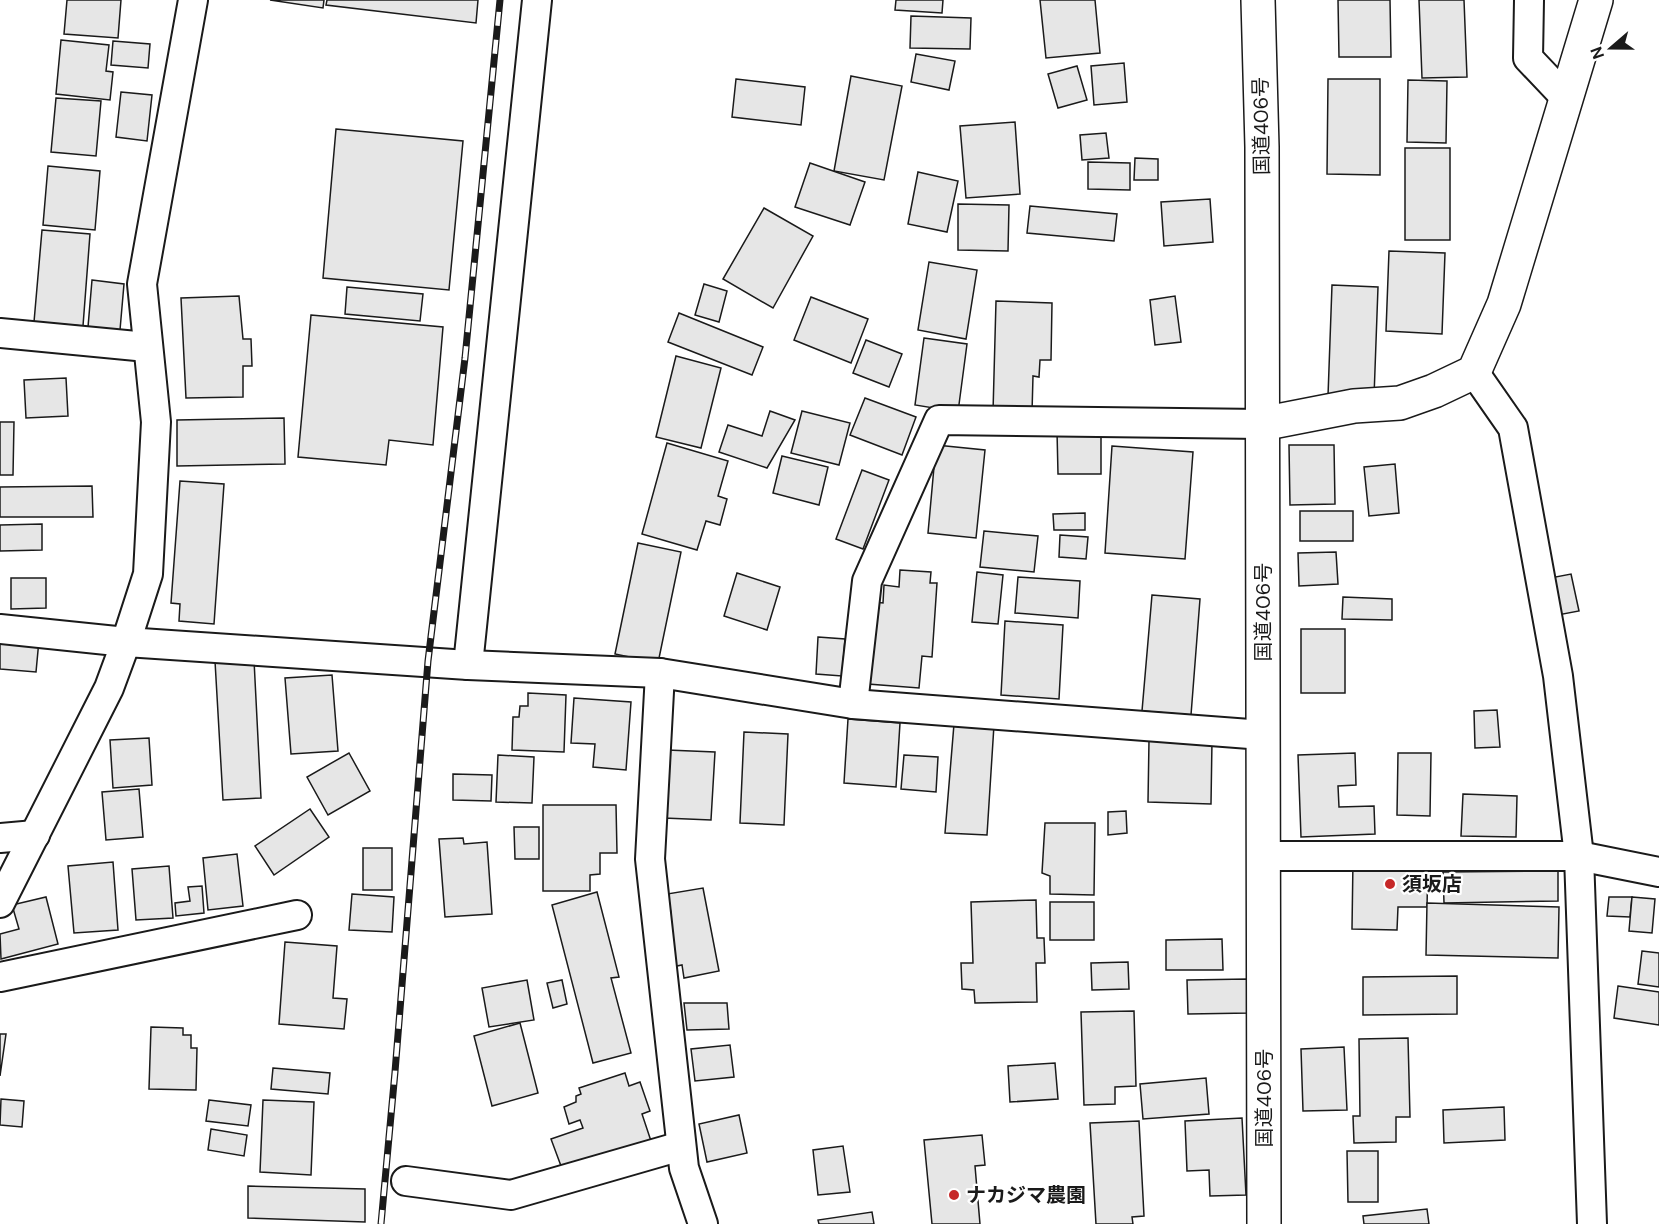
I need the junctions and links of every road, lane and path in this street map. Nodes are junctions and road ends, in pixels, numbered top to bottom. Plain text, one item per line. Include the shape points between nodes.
1 (193, 0) edge
2 (537, 0) edge
3 (1258, 0) edge
4 (1529, 0) edge
5 (1596, 0) edge
6 (1566, 98) junction
7 (0, 333) edge
8 (147, 347) junction
9 (1474, 372) junction
10 (1262, 424) junction
11 (0, 629) edge
12 (126, 642) junction
13 (468, 665) junction
14 (660, 673) junction
15 (853, 704) junction
16 (1263, 735) junction
17 (36, 835) junction
18 (0, 838) edge
19 (1264, 856) junction
20 (1579, 856) junction
21 (1659, 872) edge
22 (0, 903) edge
23 (297, 915) dead end
24 (0, 977) edge
25 (681, 1146) junction
26 (406, 1181) dead end
27 (704, 1224) edge
28 (1264, 1224) edge
29 (1592, 1224) edge

1 - 8 street via 142,284
2 - 13 street
3 - 10 main road, 国道406号
4 - 6 street via 1528,58
5 - 6 main road
6 - 9 main road via 1504,304
7 - 8 street
8 - 12 street via 156,422 148,574
9 - 10 main road via 1400,403 1354,406
9 - 20 street via 1513,428 1558,676
10 - 15 street via 939,420 867,581
10 - 16 main road, 国道406号
11 - 12 street
12 - 13 street
12 - 17 street via 109,688
13 - 14 street
14 - 15 street
14 - 25 street via 650,859
15 - 16 street
16 - 19 main road, 国道406号
17 - 18 street
17 - 22 street
19 - 20 street
19 - 28 main road, 国道406号
20 - 21 street
20 - 29 street
23 - 24 street
25 - 26 street via 511,1195
25 - 27 street via 684,1168

